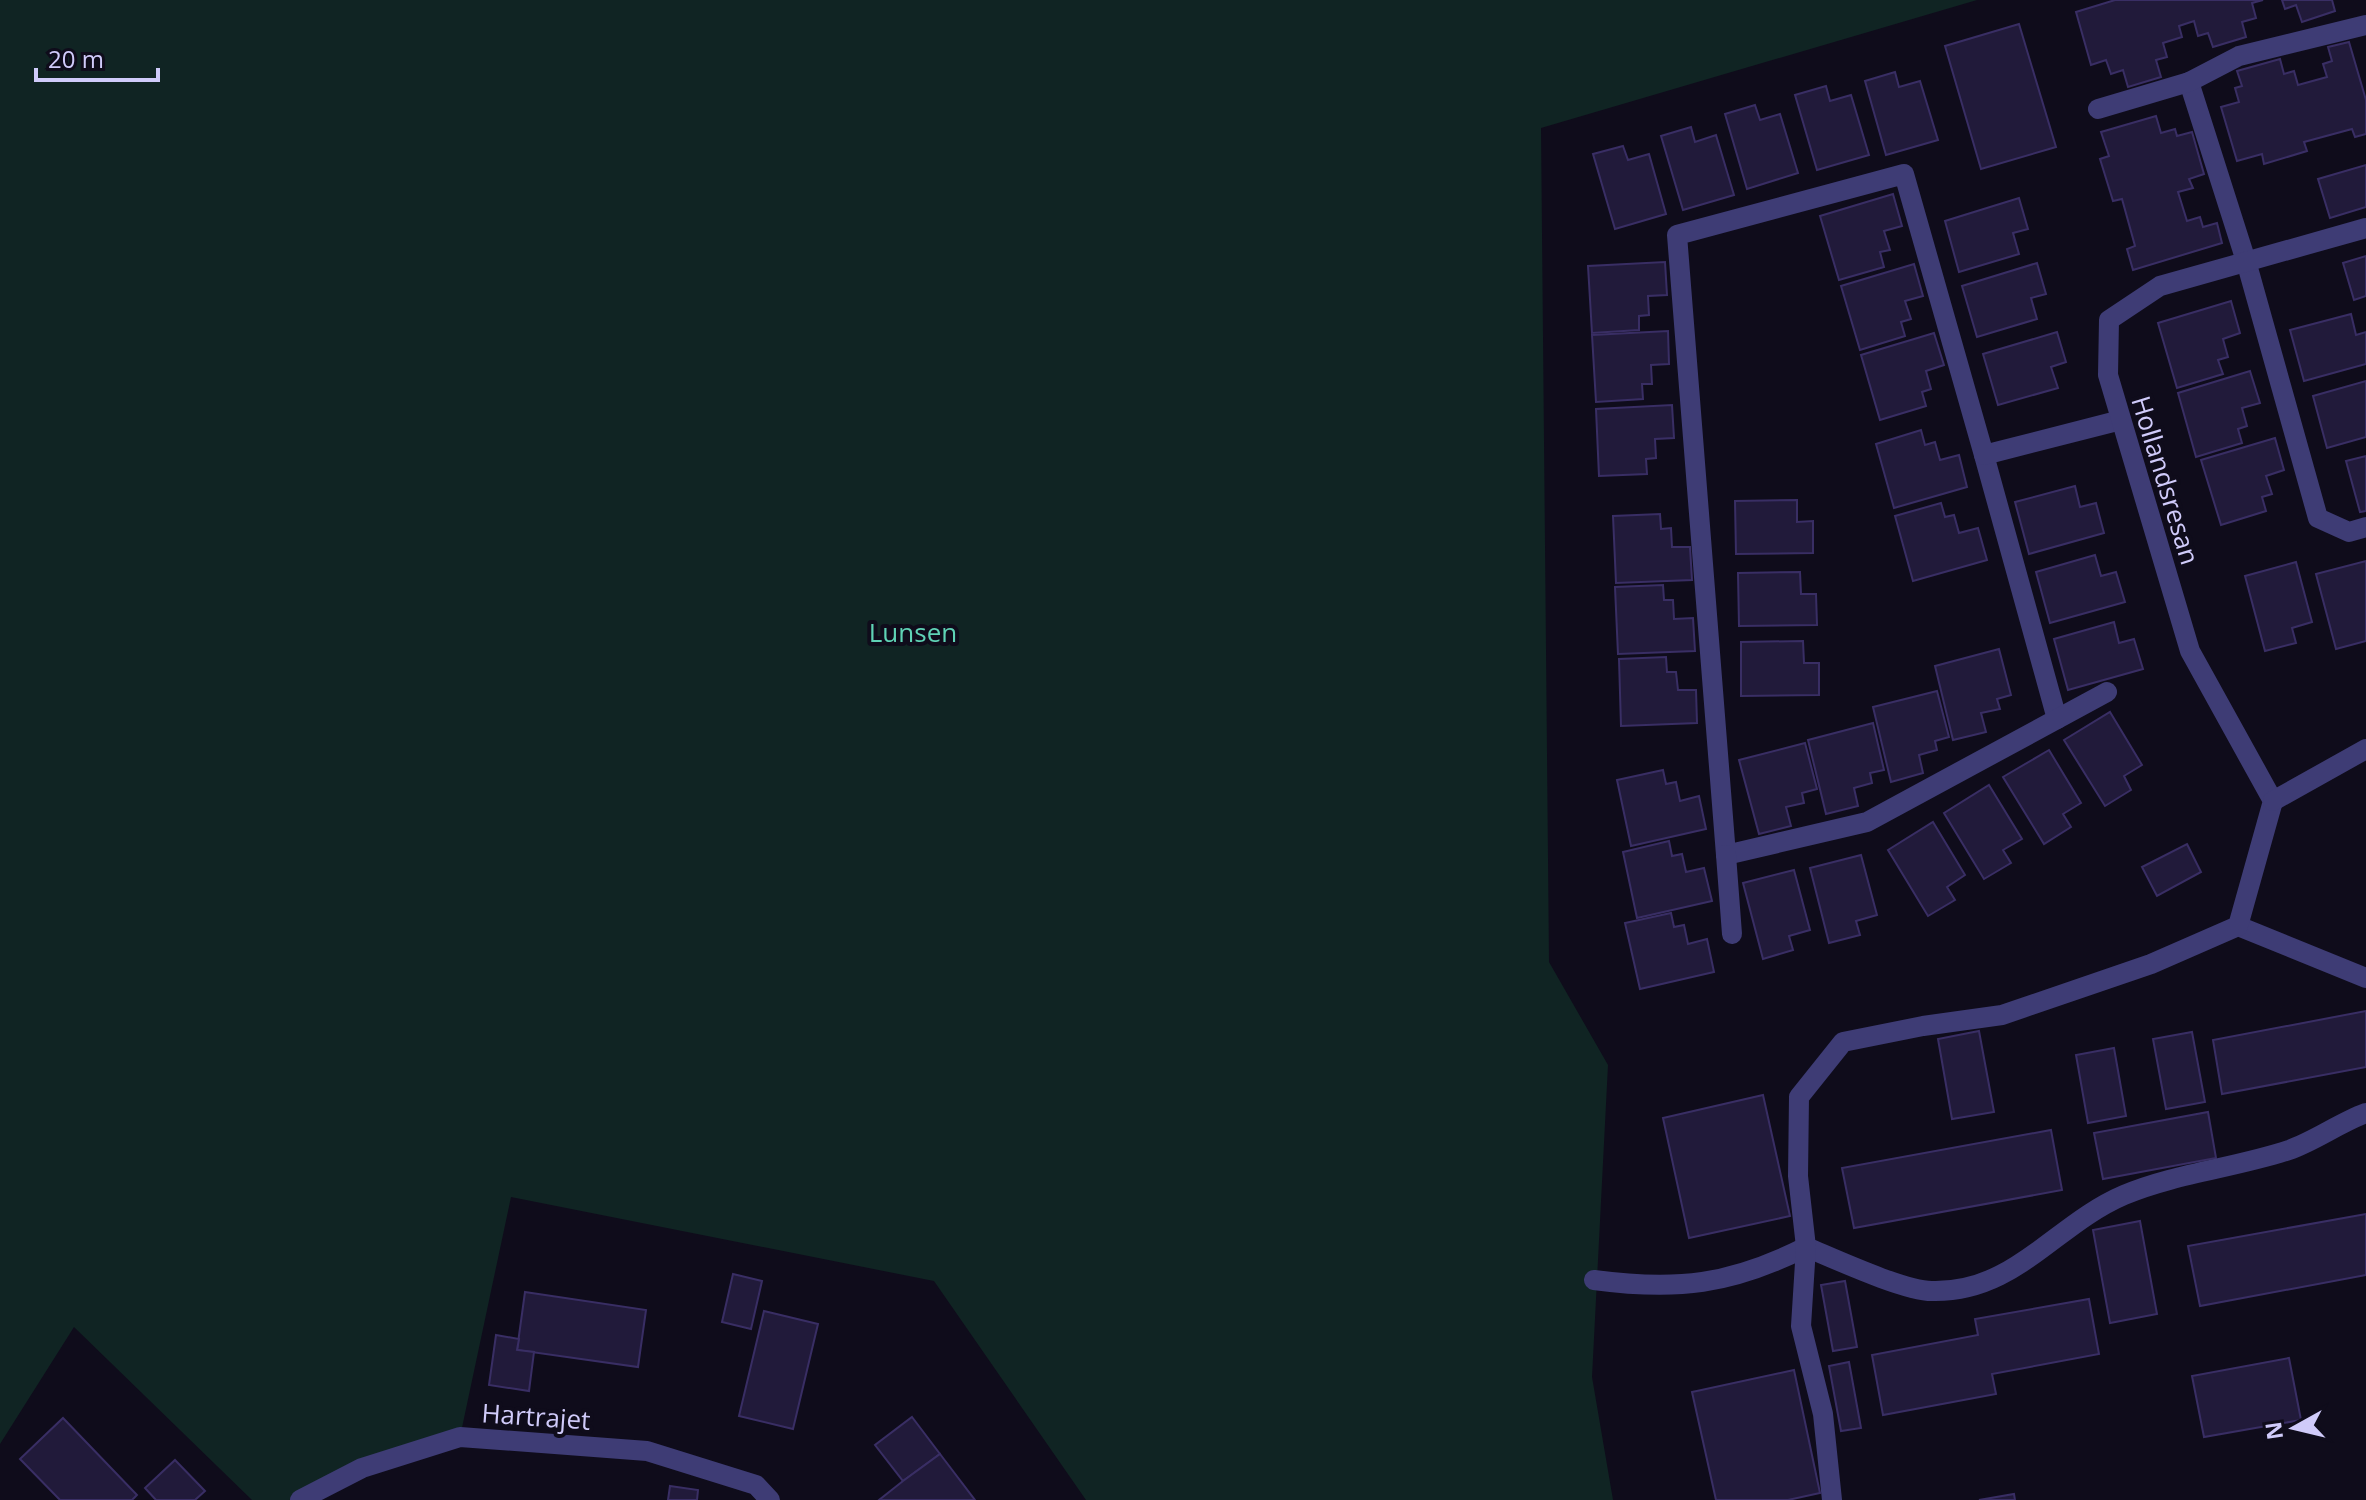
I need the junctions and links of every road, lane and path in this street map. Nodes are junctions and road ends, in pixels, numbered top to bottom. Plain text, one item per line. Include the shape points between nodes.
1 (2366, 25) edge
2 (2189, 82) junction
3 (2098, 109) dead end
4 (2366, 228) edge
5 (2246, 261) junction
6 (2121, 420) junction
7 (1984, 455) junction
8 (2366, 527) edge
9 (2107, 692) dead end
10 (2057, 719) junction
11 (2366, 749) edge
12 (2273, 801) junction
13 (1726, 855) junction
14 (2238, 926) junction
15 (1732, 934) dead end
16 (2366, 978) edge
17 (2366, 1113) edge
18 (1806, 1247) junction
19 (1594, 1280) dead end
20 (300, 1500) edge
21 (770, 1500) edge
22 (1832, 1500) edge

1 - 2 street via 2239,56
2 - 3 street
2 - 5 street
4 - 5 street, Hollandsresan
5 - 6 street, Hollandsresan via 2160,286 2109,320 2108,375
5 - 8 street via 2318,518 2349,532
6 - 7 street
6 - 12 street, Hollandsresan via 2190,651
7 - 10 street
7 - 13 street via 1904,174 1677,235
9 - 10 street
10 - 13 street via 1867,822
11 - 12 street
12 - 14 street
13 - 15 street
14 - 16 street
14 - 18 street via 2151,964 2002,1015 1843,1042 1799,1097 1798,1176
17 - 18 street via 2293,1149 2125,1195 2080,1217 2031,1259 1982,1286 1930,1292
18 - 19 street via 1767,1266 1682,1287
18 - 22 street via 1801,1326 1823,1414
20 - 21 street, Hartrajet via 362,1468 460,1437 647,1451 756,1485

